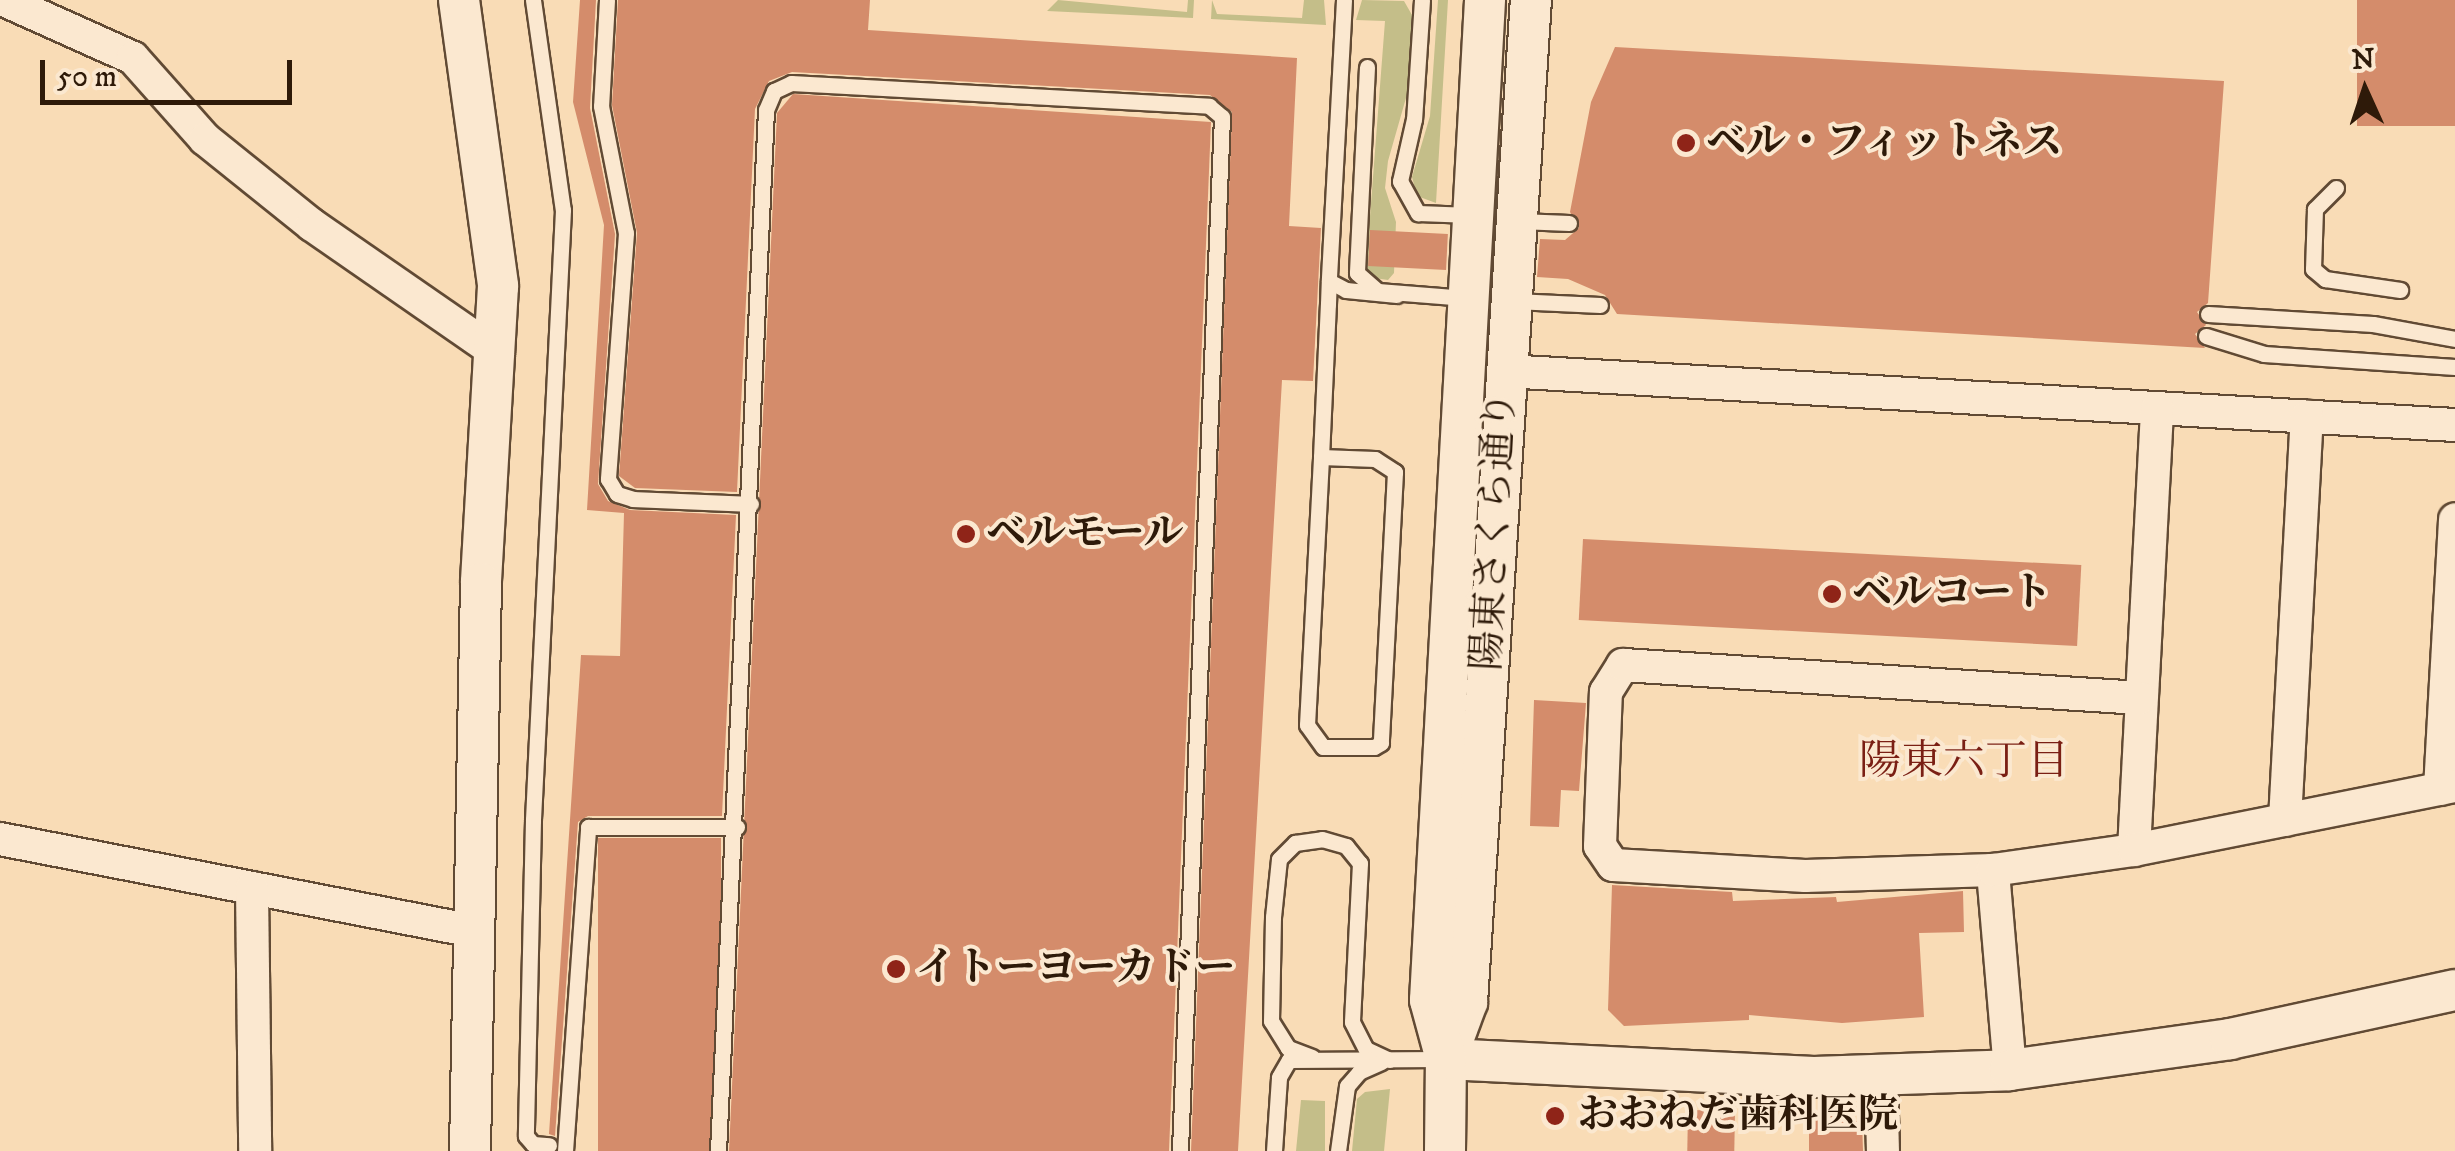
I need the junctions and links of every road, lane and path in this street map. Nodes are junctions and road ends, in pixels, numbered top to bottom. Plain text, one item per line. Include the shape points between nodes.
1 (4, 0) edge
2 (460, 0) edge
3 (533, 0) edge
4 (608, 0) edge
5 (1344, 0) edge
6 (1485, 0) edge
7 (1531, 0) edge
8 (1421, 1) edge
9 (1367, 67) dead end
10 (2336, 188) dead end
11 (1471, 215) junction
12 (1515, 221) junction
13 (1569, 223) dead end
14 (1335, 285) junction
15 (2400, 290) dead end
16 (1397, 295) junction
17 (1466, 298) junction
18 (1509, 301) junction
19 (1600, 304) dead end
20 (2208, 314) dead end
21 (2206, 336) dead end
22 (2455, 339) edge
23 (498, 354) junction
24 (2455, 367) edge
25 (1504, 372) junction
26 (2157, 409) junction
27 (2308, 416) junction
28 (2455, 424) edge
29 (1320, 457) junction
30 (750, 504) junction
31 (2455, 519) edge
32 (2140, 698) junction
33 (2447, 787) edge
34 (2284, 820) junction
35 (738, 826) junction
36 (0, 839) edge
37 (2134, 850) junction
38 (1993, 870) junction
39 (252, 888) junction
40 (474, 931) junction
41 (2455, 990) edge
42 (1312, 1058) junction
43 (1390, 1060) junction
44 (1446, 1060) junction
45 (2010, 1070) junction
46 (1881, 1076) junction
47 (557, 1148) edge
48 (255, 1151) edge
49 (470, 1151) edge
50 (718, 1151) edge
51 (1180, 1151) edge
52 (1274, 1151) edge
53 (1338, 1151) edge
54 (1445, 1151) edge
55 (1883, 1151) edge

1 - 23 street via 133,58 205,139 312,225
2 - 23 street via 498,286
3 - 47 lane via 563,210 533,820 526,1136
4 - 30 lane via 601,106 626,233 608,479 616,494 633,499
5 - 14 lane
6 - 11 street, 陽東さくら通り
7 - 12 street, 陽東さくら通り
8 - 11 lane via 1414,119 1400,181 1418,213
9 - 16 lane via 1357,274 1361,283
10 - 15 lane via 2315,209 2313,269 2325,279
11 - 17 street, 陽東さくら通り
12 - 13 lane
12 - 18 street, 陽東さくら通り
14 - 16 lane
14 - 29 lane via 1328,304
16 - 17 lane
17 - 44 street, 陽東さくら通り via 1430,1000
18 - 19 lane
18 - 25 street, 陽東さくら通り
20 - 22 lane via 2373,324
21 - 24 lane via 2277,356
23 - 40 street via 481,583
25 - 26 street
25 - 44 street, 陽東さくら通り via 1467,1002
26 - 27 street
26 - 32 street
27 - 28 street
27 - 34 street
29 - 29 lane via 1307,725 1323,747 1374,747 1381,744 1395,472 1375,459
30 - 35 lane
30 - 51 lane via 766,110 774,91 791,83 1209,106 1222,118
31 - 33 street
32 - 37 street
32 - 38 street via 1623,665 1606,692 1600,846 1613,864 1805,876
33 - 34 street
34 - 37 street
35 - 47 lane via 588,826
35 - 50 lane
36 - 39 street
37 - 38 street
38 - 45 street
39 - 40 street
39 - 48 street
40 - 49 street
41 - 45 street via 2230,1038
42 - 43 lane
42 - 43 lane via 1288,1048 1271,1021 1273,916 1279,859 1295,843 1322,839 1346,846 1360,862 1352,1022 1366,1049
42 - 52 lane via 1289,1060 1279,1076
43 - 44 lane
43 - 53 lane via 1359,1072 1347,1086
44 - 46 street
44 - 54 street, 陽東さくら通り
45 - 46 street
46 - 55 street

